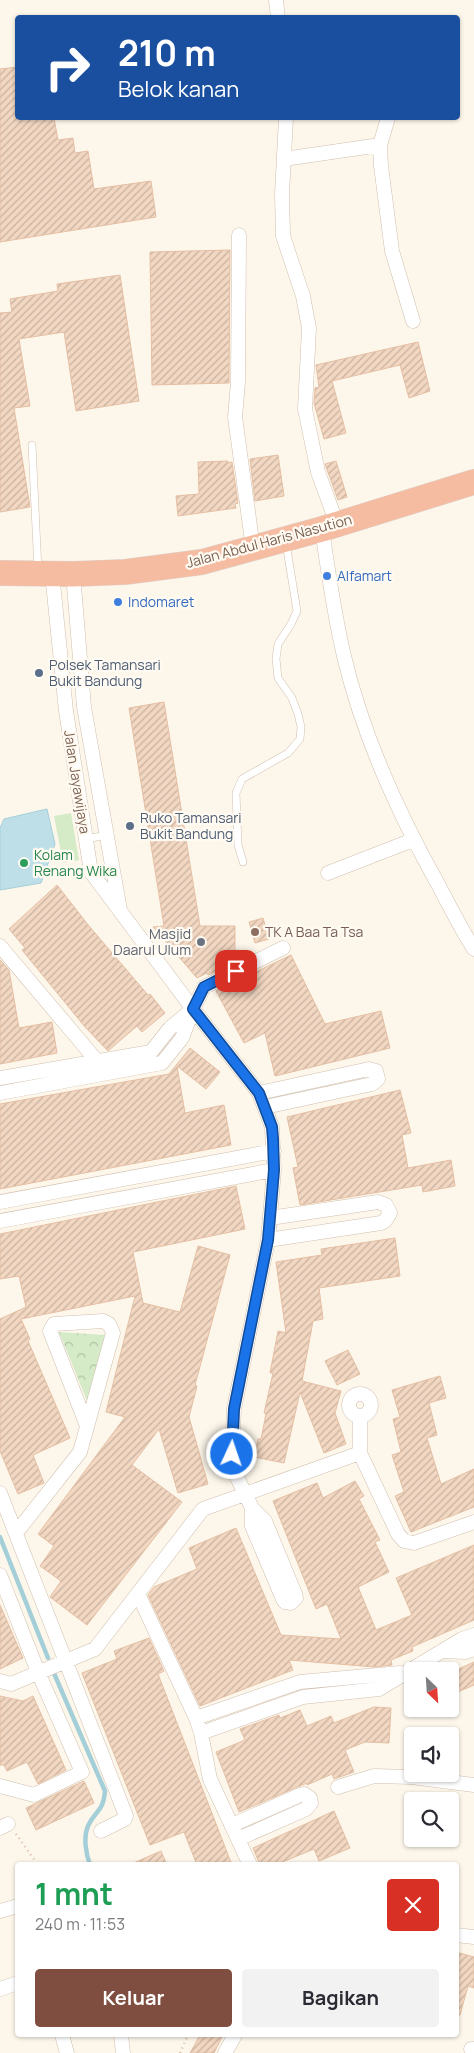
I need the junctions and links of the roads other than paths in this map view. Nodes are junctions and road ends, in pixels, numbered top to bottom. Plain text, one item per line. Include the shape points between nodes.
1 (276, 0) edge
2 (278, 15) edge
3 (286, 120) edge
4 (387, 120) edge
5 (380, 145) junction
6 (284, 159) junction
7 (240, 236) dead end
8 (413, 321) dead end
9 (32, 445) dead end
10 (474, 482) edge
11 (330, 526) junction
12 (285, 539) junction
13 (252, 548) junction
14 (0, 573) edge
15 (54, 573) junction
16 (107, 836) junction
17 (86, 839) junction
18 (413, 840) junction
19 (243, 862) dead end
20 (328, 872) dead end
21 (121, 913) junction
22 (0, 946) edge
23 (283, 948) dead end
24 (474, 949) edge
25 (193, 1009) junction
26 (98, 1061) junction
27 (107, 1073) junction
28 (0, 1078) edge
29 (0, 1093) edge
30 (259, 1093) junction
31 (265, 1107) junction
32 (274, 1151) junction
33 (274, 1170) junction
34 (113, 1181) junction
35 (117, 1199) junction
36 (0, 1202) edge
37 (270, 1218) junction
38 (0, 1221) edge
39 (268, 1240) junction
40 (360, 1416) dead end
41 (87, 1426) junction
42 (360, 1453) junction
43 (0, 1493) edge
44 (245, 1493) junction
45 (252, 1508) junction
46 (474, 1522) edge
47 (16, 1533) junction
48 (0, 1575) edge
49 (138, 1594) junction
50 (474, 1635) edge
51 (474, 1649) edge
52 (442, 1651) junction
53 (66, 1661) junction
54 (38, 1672) junction
55 (0, 1681) edge
56 (300, 1682) junction
57 (378, 1683) junction
58 (303, 1697) junction
59 (196, 1718) junction
60 (201, 1733) junction
61 (474, 1785) edge
62 (0, 1786) edge
63 (338, 1787) dead end
64 (232, 1825) junction
65 (101, 1831) dead end
66 (238, 1839) junction
67 (249, 1862) edge
68 (15, 1907) edge
69 (0, 1911) edge
70 (459, 1935) edge
71 (474, 1937) edge
72 (15, 1983) edge
73 (0, 1989) edge
74 (63, 2037) edge
75 (121, 2037) edge
76 (234, 2037) edge
77 (67, 2053) edge
78 (123, 2053) edge
79 (226, 2053) edge

1 - 2 street
3 - 6 street
4 - 5 street
5 - 6 street
5 - 8 street via 392,251
6 - 11 street via 283,236 303,296 309,328 305,409
7 - 13 street via 235,417
9 - 15 lane
10 - 11 highway, Jalan Abdul Haris Nasution
11 - 12 highway, Jalan Abdul Haris Nasution
11 - 18 street via 331,591 344,656 381,770
12 - 13 highway, Jalan Abdul Haris Nasution
12 - 19 lane via 297,611 278,644 276,659 278,678 292,698 298,714 300,740 288,753 242,778 236,793 238,845
13 - 15 highway, Jalan Abdul Haris Nasution via 202,562 125,572
14 - 15 highway, Jalan Abdul Haris Nasution
15 - 16 street, Jalan Jayawijaya via 82,666 84,707
15 - 17 street, Jalan Jayawijaya via 61,670
16 - 17 lane
16 - 21 street, Jalan Jayawijaya
17 - 21 street, Jalan Jayawijaya via 90,872
18 - 20 street
18 - 24 street
21 - 25 street, Jalan Jayawijaya
22 - 26 street
23 - 25 street via 204,987
25 - 26 street via 170,1028 151,1052
25 - 27 street via 182,1038 162,1063
25 - 30 street, Jalan Jayawijaya
26 - 27 street
26 - 28 street
27 - 29 street
30 - 31 street, Jalan Jayawijaya
30 - 31 street via 369,1069 378,1075 372,1084
31 - 32 street, Jalan Jayawijaya via 272,1127
32 - 33 street, Jalan Jayawijaya
32 - 34 street
33 - 35 street
33 - 37 street, Jalan Jayawijaya
34 - 35 street
34 - 36 street
35 - 38 street
37 - 39 street, Jalan Jayawijaya
37 - 39 street via 378,1202 386,1205 390,1213 381,1223
39 - 44 street, Jalan Jayawijaya via 234,1409 234,1471
40 - 42 street
41 - 41 street via 50,1331 54,1324 103,1321 109,1324 113,1333
41 - 47 street via 80,1452
42 - 44 street
42 - 46 street via 404,1541 414,1543
43 - 47 street
44 - 45 street, Jalan Jayawijaya
44 - 49 street via 203,1509
45 - 45 street via 264,1521 276,1548 295,1594 292,1603 283,1599 252,1526
47 - 53 street
48 - 54 street
49 - 53 street via 95,1649
49 - 59 street
50 - 52 street
51 - 52 street
52 - 57 street via 406,1672
53 - 54 street
53 - 65 street via 126,1816 126,1819
54 - 55 street via 11,1684
54 - 62 street via 82,1772 34,1795
56 - 57 street
56 - 58 street
56 - 59 street
57 - 58 street
58 - 60 street
59 - 60 street
60 - 64 street via 210,1779
61 - 63 street via 374,1776
64 - 66 street
64 - 66 street via 300,1795 310,1798 306,1809
66 - 67 street
68 - 69 street
70 - 71 street
72 - 73 street
74 - 77 street
75 - 78 street
76 - 79 street

